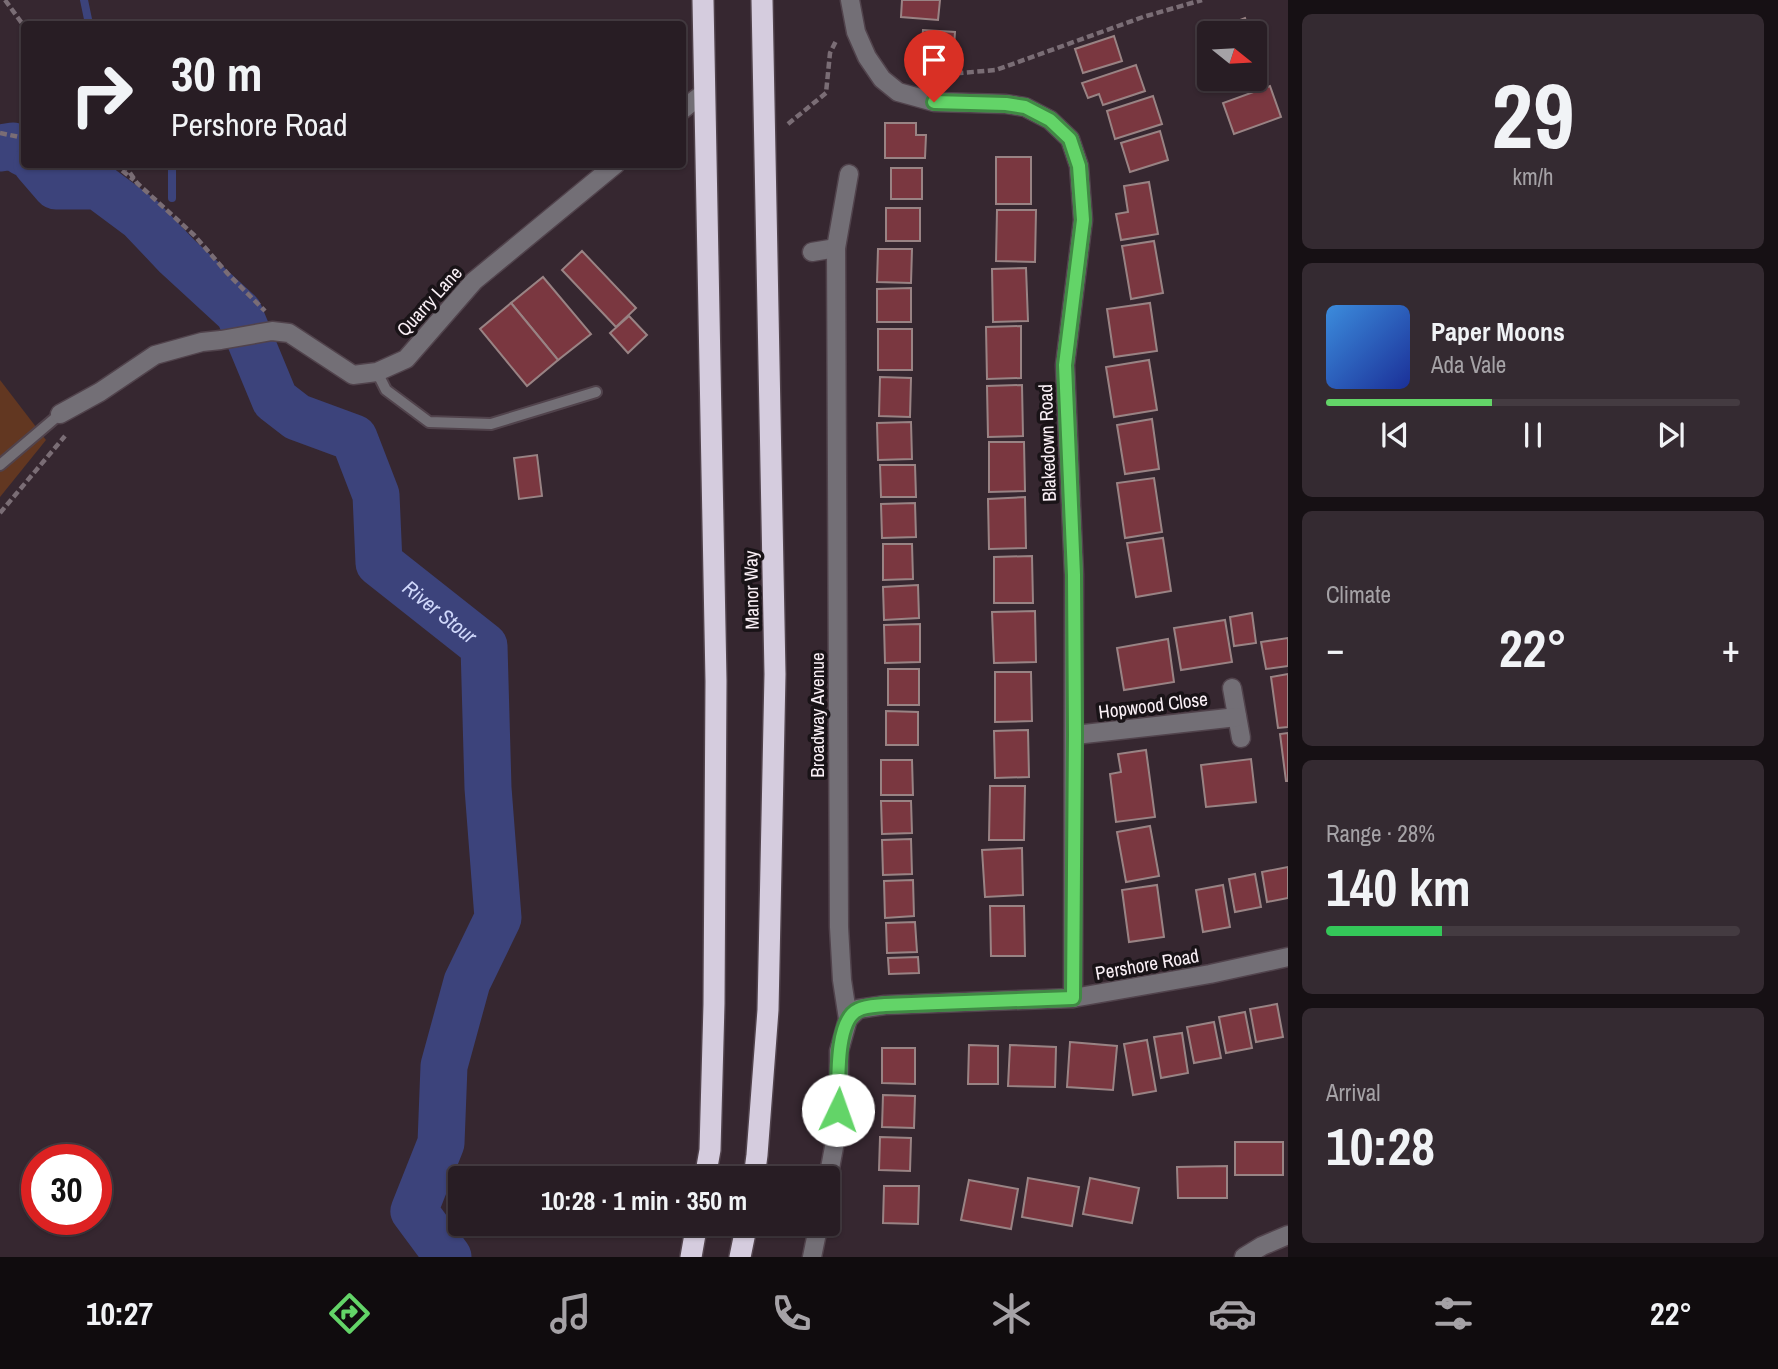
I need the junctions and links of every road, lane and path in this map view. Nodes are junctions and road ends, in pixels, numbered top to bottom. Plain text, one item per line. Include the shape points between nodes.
1 (5, 0) edge
2 (703, 0) edge
3 (762, 0) edge
4 (850, 0) edge
5 (1202, 0) edge
6 (21, 22) edge
7 (835, 41) dead end
8 (920, 76) dead end
9 (705, 92) junction
10 (686, 107) edge
11 (0, 133) edge
12 (21, 137) edge
13 (765, 141) junction
14 (119, 168) edge
15 (127, 168) edge
16 (611, 168) edge
17 (849, 174) dead end
18 (137, 183) junction
19 (836, 248) junction
20 (812, 251) dead end
21 (281, 332) junction
22 (377, 372) junction
23 (596, 392) dead end
24 (60, 414) joint
25 (70, 429) dead end
26 (0, 466) edge
27 (0, 513) edge
28 (1232, 688) dead end
29 (1237, 717) junction
30 (1075, 735) junction
31 (1241, 738) dead end
32 (1288, 957) edge
33 (1073, 998) junction
34 (848, 1018) junction
35 (707, 1166) edge
36 (756, 1166) edge
37 (830, 1166) edge
38 (1288, 1235) edge
39 (695, 1236) edge
40 (744, 1236) edge
41 (816, 1236) edge
42 (691, 1257) edge
43 (740, 1257) edge
44 (812, 1257) edge
45 (1244, 1257) edge

1 - 6 path
2 - 9 highway, Manor Way
3 - 13 highway, Manor Way
4 - 30 street, Blakedown Road via 867,57 898,92 934,102 1025,107 1050,120 1070,139 1079,166 1083,220 1065,365
5 - 8 path via 996,71
7 - 13 path via 826,93
9 - 10 street
9 - 35 highway, Manor Way via 716,681 714,1004
11 - 12 path
13 - 36 highway, Manor Way via 775,674 768,1010
14 - 18 path
15 - 18 path
16 - 22 street, Quarry Lane via 474,281 406,359
17 - 19 street, Broadway Avenue
18 - 21 path via 194,235
19 - 20 street
19 - 34 street, Broadway Avenue via 839,927
21 - 22 street via 353,374
21 - 24 street via 202,342 155,355
22 - 23 lane via 386,390 429,422 491,424
24 - 26 lane
25 - 27 path
28 - 29 street, Hopwood Close
29 - 30 street, Hopwood Close
29 - 31 street, Hopwood Close
30 - 33 street, Blakedown Road
32 - 33 street, Pershore Road
33 - 34 street, Pershore Road via 885,1005 858,1010
34 - 37 street, Broadway Avenue via 839,1051
38 - 45 street
39 - 42 highway
40 - 43 highway
41 - 44 street

